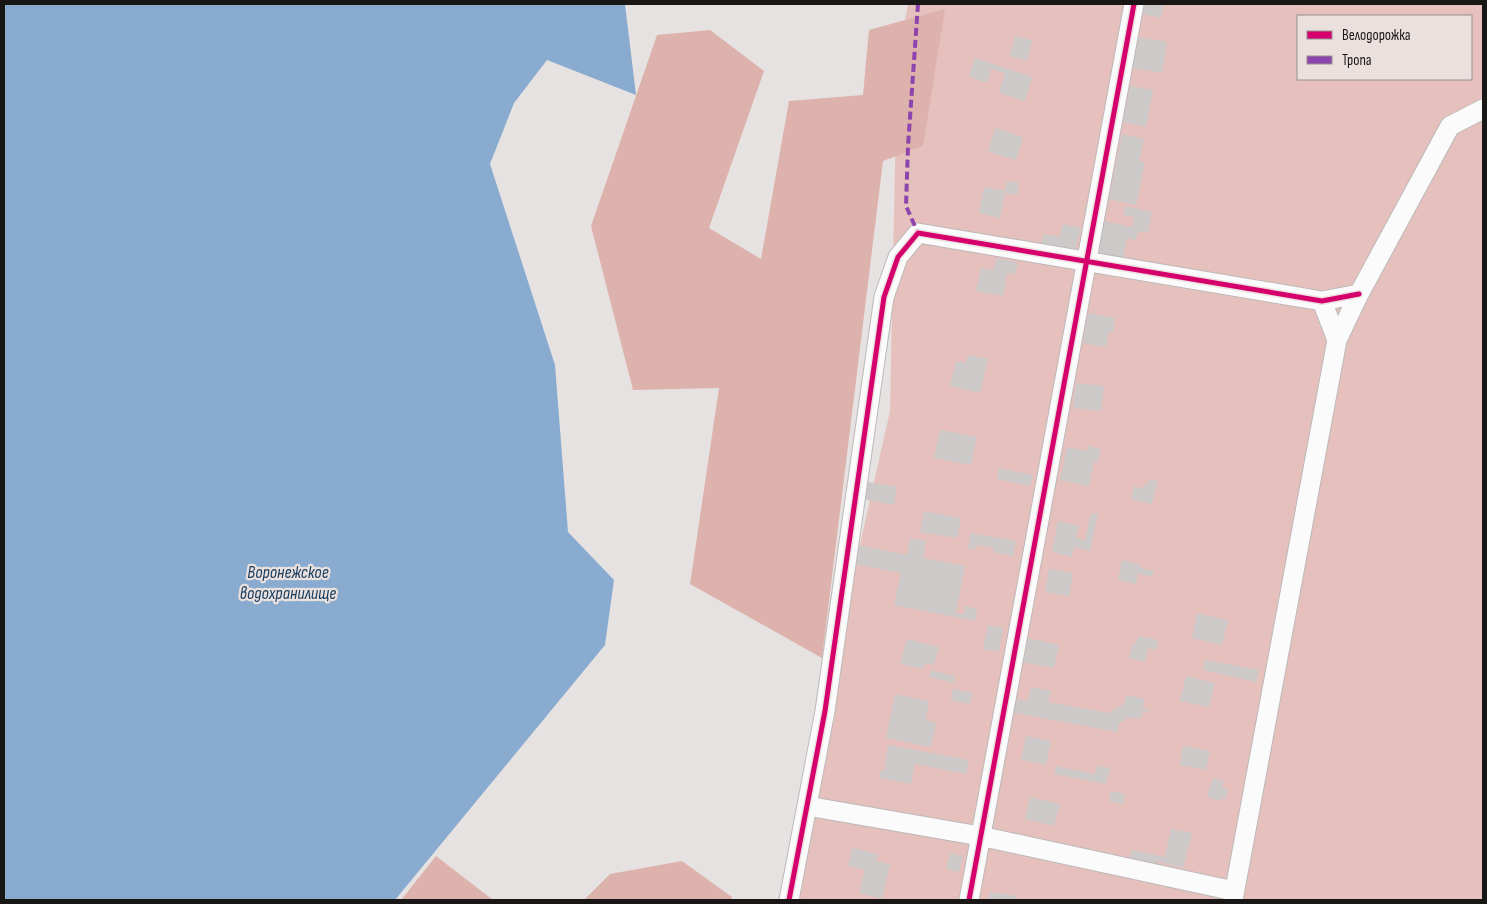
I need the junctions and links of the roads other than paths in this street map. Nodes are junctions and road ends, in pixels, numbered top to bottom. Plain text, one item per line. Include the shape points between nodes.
1 (1134, 4) edge
2 (1483, 109) edge
3 (1086, 261) junction
4 (1359, 294) junction
5 (1322, 301) junction
6 (1337, 340) junction
7 (807, 806) junction
8 (980, 836) junction
9 (1234, 896) edge
10 (789, 900) edge
11 (969, 900) edge

1 - 3 street
2 - 4 street via 1450,126
3 - 5 street
3 - 7 street via 918,233 898,257 884,297 827,701
3 - 8 street
4 - 5 street
4 - 6 street
5 - 6 street
6 - 9 street
7 - 8 street
7 - 10 street
8 - 9 street
8 - 11 street

